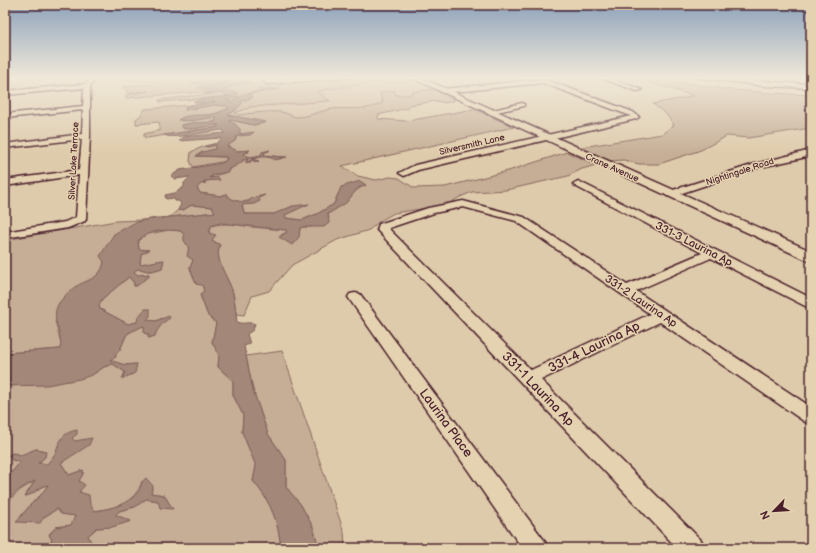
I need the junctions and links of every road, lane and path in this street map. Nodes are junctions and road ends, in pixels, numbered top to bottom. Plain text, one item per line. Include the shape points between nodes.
1 (86, 103) edge
2 (468, 103) edge
3 (604, 103) edge
4 (522, 105) dead end
5 (86, 108) junction
6 (488, 112) junction
7 (5, 116) edge
8 (86, 136) junction
9 (546, 138) junction
10 (5, 146) edge
11 (811, 153) edge
12 (83, 172) junction
13 (404, 173) dead end
14 (5, 183) edge
15 (578, 184) dead end
16 (670, 194) junction
17 (383, 230) joint
18 (5, 235) edge
19 (712, 253) junction
20 (809, 254) edge
21 (625, 291) junction
22 (355, 298) dead end
23 (811, 304) edge
24 (661, 315) junction
25 (528, 379) junction
26 (811, 417) edge
27 (536, 548) edge
28 (693, 548) edge

1 - 5 street, Silver Lake Terrace
2 - 6 street, Crane Avenue
3 - 9 street, Silversmith Lane via 632,113 636,117
4 - 6 street
5 - 7 street
5 - 8 street, Silver Lake Terrace
6 - 9 street, Crane Avenue
8 - 10 street
8 - 12 street, Silver Lake Terrace
9 - 13 street, Silversmith Lane via 415,168
9 - 16 street, Crane Avenue
11 - 16 street, Nightingale Road via 764,163
12 - 14 street
12 - 18 street, Silver Lake Terrace via 81,219
15 - 19 street, 331-3 Laurina Ap
16 - 20 street, Crane Avenue
17 - 21 street, 331-2 Laurina Ap via 383,226 432,210 463,204 520,219
17 - 25 street, 331-1 Laurina Ap
19 - 21 street
19 - 23 street, 331-3 Laurina Ap
21 - 24 street, 331-2 Laurina Ap
22 - 27 street, Laurina Place
24 - 25 street, 331-4 Laurina Ap
24 - 26 street, 331-2 Laurina Ap
25 - 28 street, 331-1 Laurina Ap

